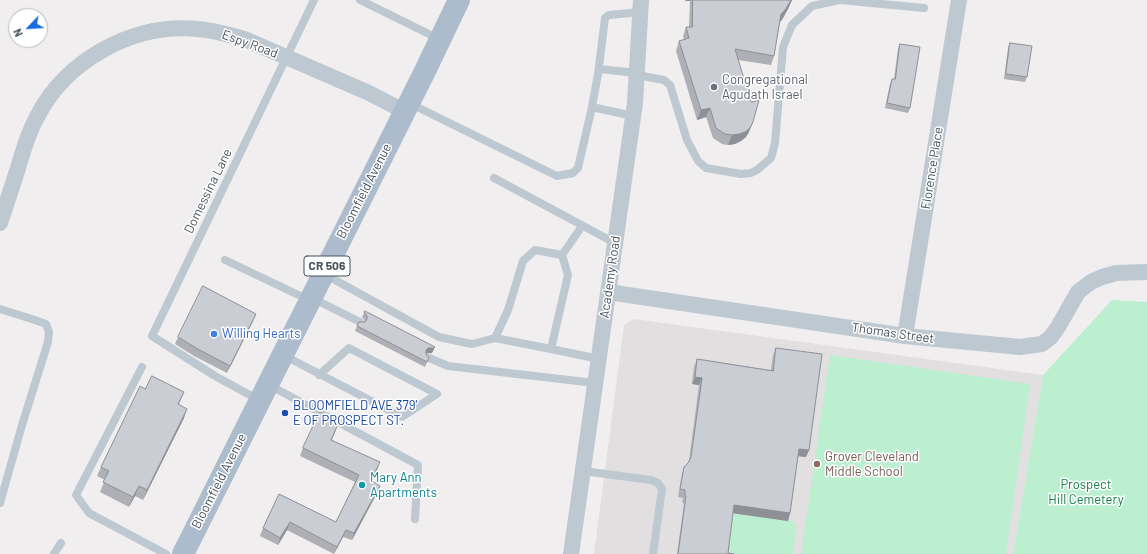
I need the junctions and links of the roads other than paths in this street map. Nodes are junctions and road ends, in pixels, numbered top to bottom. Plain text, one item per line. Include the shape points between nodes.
1 (314, 0) edge
2 (360, 0) edge
3 (459, 0) edge
4 (840, 0) edge
5 (959, 0) edge
6 (641, 6) edge
7 (924, 8) dead end
8 (440, 40) junction
9 (286, 58) junction
10 (599, 69) junction
11 (637, 74) junction
12 (406, 107) junction
13 (592, 107) junction
14 (633, 116) junction
15 (494, 178) dead end
16 (0, 223) edge
17 (582, 226) junction
18 (615, 243) junction
19 (562, 254) junction
20 (225, 260) dead end
21 (1147, 272) edge
22 (323, 273) junction
23 (608, 292) junction
24 (310, 299) junction
25 (0, 309) edge
26 (360, 322) edge
27 (905, 336) junction
28 (495, 338) junction
29 (551, 349) junction
30 (282, 355) junction
31 (429, 358) edge
32 (599, 359) junction
33 (142, 367) dead end
34 (319, 375) junction
35 (595, 383) junction
36 (264, 392) junction
37 (583, 471) junction
38 (0, 503) edge
39 (415, 519) dead end
40 (61, 544) dead end
41 (54, 554) edge
42 (166, 554) edge
43 (183, 554) edge
44 (571, 554) edge
45 (654, 554) edge

1 - 9 lane, Domessina Lane
2 - 8 lane
3 - 8 main road, Bloomfield Avenue / CR 506
4 - 7 lane
4 - 11 lane via 812,6 792,25 783,47 775,144 771,158 751,173 741,174 706,168 698,161 687,140 670,85 664,80
5 - 27 street, Florence Place
6 - 10 lane via 605,18
6 - 11 street, Academy Road
8 - 12 main road, Bloomfield Avenue / CR 506
9 - 12 street, Espy Road
9 - 16 street, Espy Road via 236,36 196,28 144,33 116,43 96,54 64,80 37,117 25,144
9 - 36 lane, Domessina Lane via 152,336 216,376
10 - 11 lane
10 - 13 lane
11 - 14 street, Academy Road
12 - 13 lane via 557,176 573,173 578,168
12 - 22 main road, Bloomfield Avenue / CR 506
13 - 14 lane
14 - 18 street, Academy Road
15 - 17 lane
17 - 18 lane
17 - 19 lane
18 - 23 street, Academy Road
19 - 28 lane via 535,250 523,260 508,310
19 - 29 lane via 568,275
20 - 24 lane
21 - 27 street, Thomas Street via 1116,273 1091,282 1078,292 1058,327 1042,344 1020,347
22 - 24 main road, Bloomfield Avenue / CR 506
22 - 28 lane via 439,337 472,344
23 - 27 street, Thomas Street
23 - 32 street, Academy Road
24 - 26 lane
24 - 30 main road, Bloomfield Avenue / CR 506
25 - 38 lane via 46,324 49,332
28 - 29 lane
29 - 32 lane
30 - 34 lane
30 - 36 main road, Bloomfield Avenue / CR 506
31 - 35 lane via 448,366
32 - 35 street, Academy Road
33 - 42 lane via 76,495 89,513
34 - 34 lane via 402,417 437,394 349,348
35 - 37 street, Academy Road
36 - 39 lane via 418,465
36 - 43 main road, Bloomfield Avenue / CR 506
37 - 44 street, Academy Road
37 - 45 lane via 658,483 662,489
40 - 41 lane

